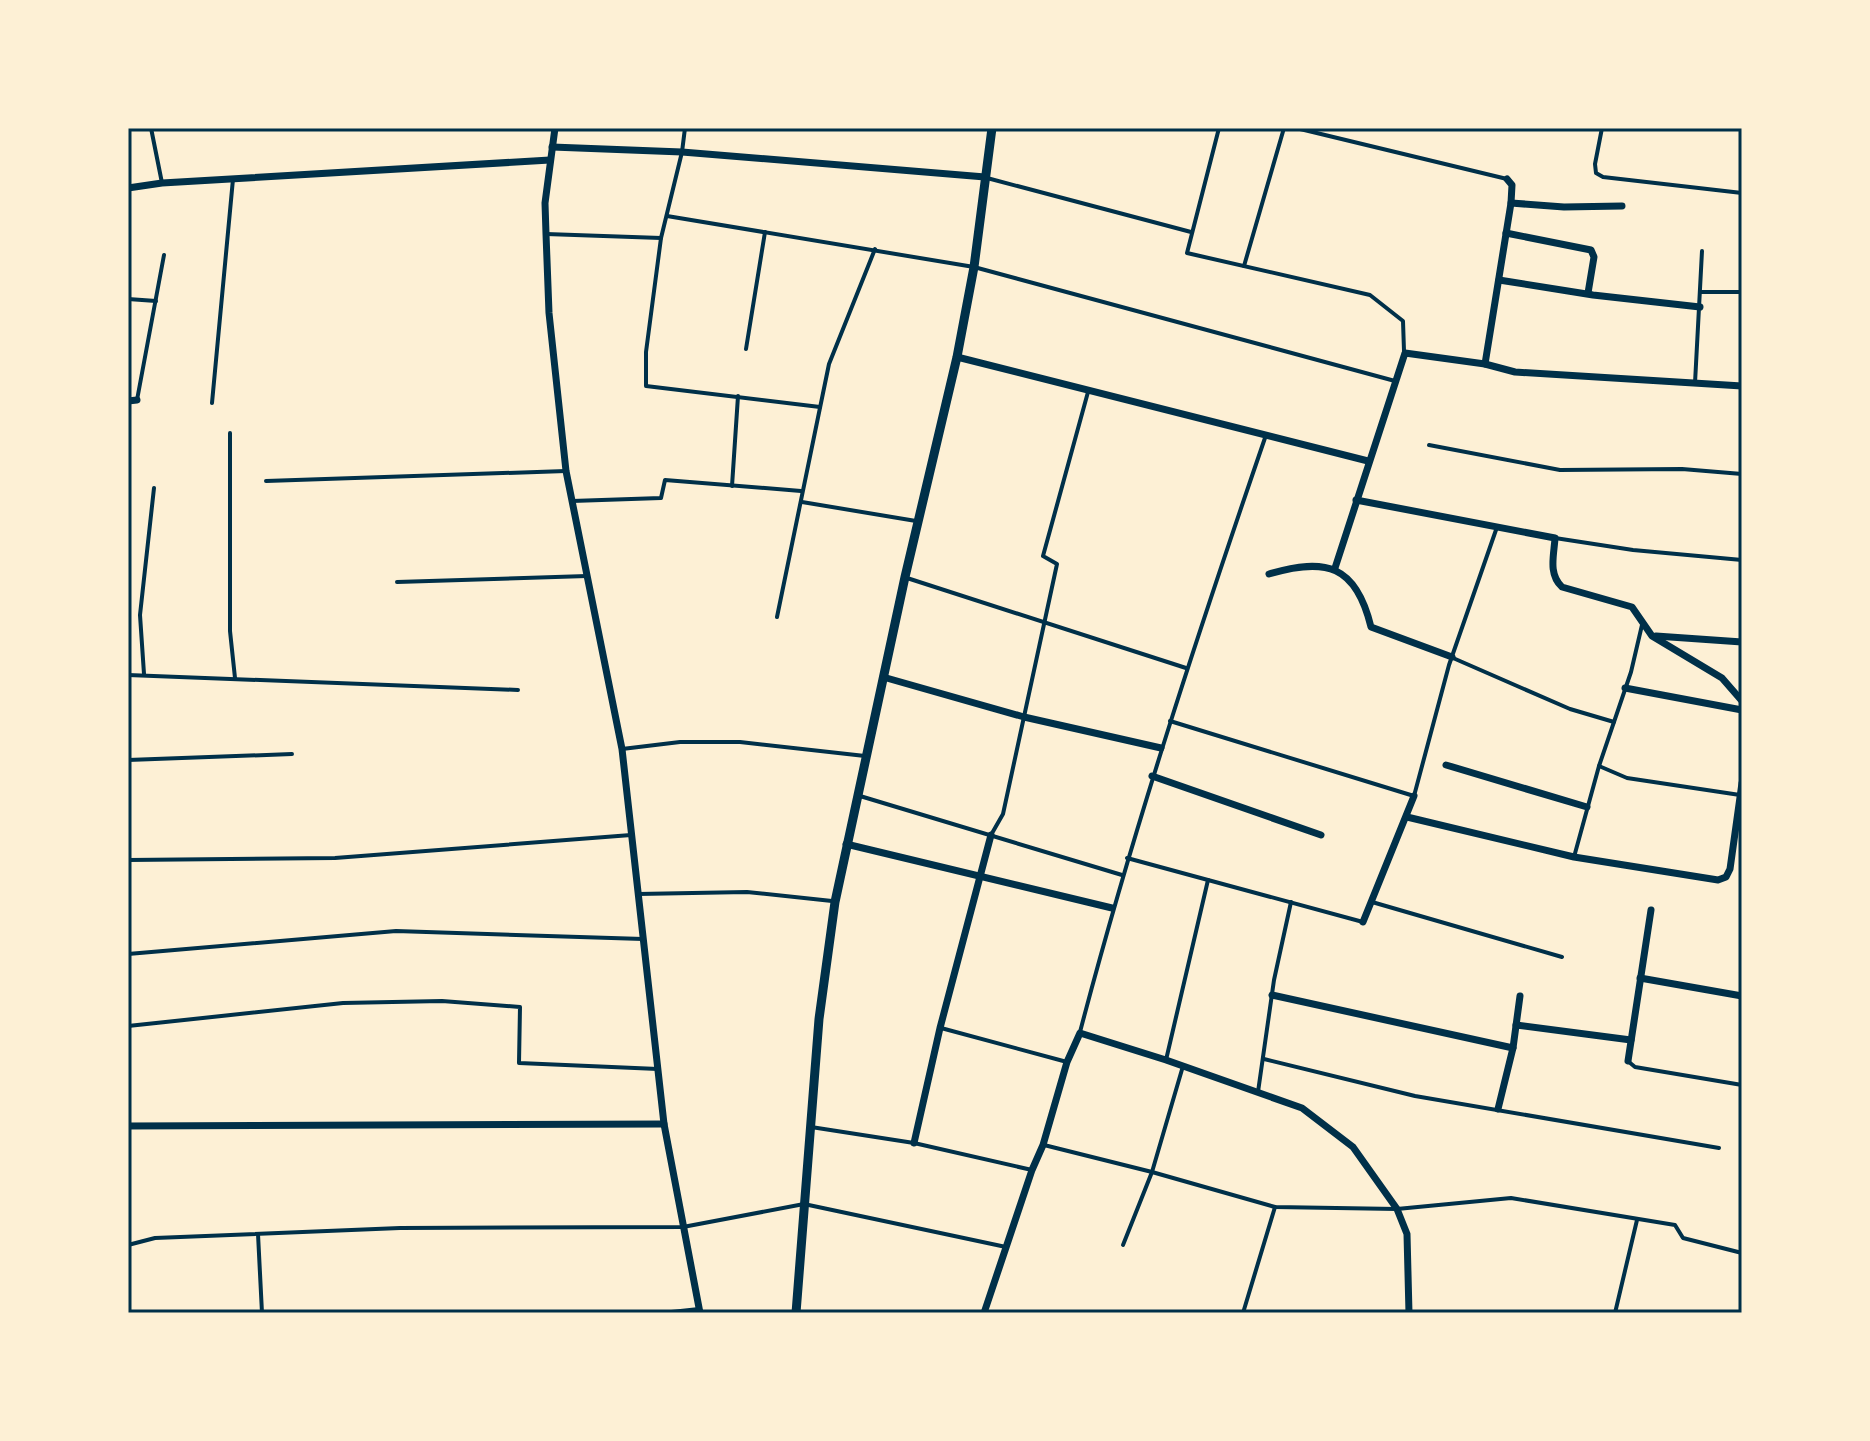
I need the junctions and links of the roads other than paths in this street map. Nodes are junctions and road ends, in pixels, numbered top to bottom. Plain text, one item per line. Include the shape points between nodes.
1 (151, 128) edge
2 (555, 128) edge
3 (685, 128) edge
4 (992, 128) edge
5 (1219, 128) edge
6 (1284, 128) edge
7 (1296, 128) edge
8 (1602, 128) edge
9 (552, 147) junction
10 (682, 152) junction
11 (550, 160) junction
12 (985, 177) junction
13 (233, 179) junction
14 (1507, 179) joint
15 (162, 183) junction
16 (128, 188) edge
17 (1742, 193) edge
18 (1511, 203) junction
19 (1622, 206) dead end
20 (667, 216) junction
21 (765, 232) junction
22 (1191, 232) junction
23 (1506, 233) junction
24 (546, 234) junction
25 (661, 238) junction
26 (875, 249) junction
27 (1702, 251) dead end
28 (164, 255) dead end
29 (1244, 266) junction
30 (974, 267) junction
31 (1499, 280) junction
32 (1701, 292) junction
33 (1742, 292) edge
34 (1588, 293) junction
35 (128, 299) edge
36 (156, 301) junction
37 (1700, 307) junction
38 (746, 349) dead end
39 (1405, 353) junction
40 (957, 357) junction
41 (1485, 364) junction
42 (1395, 381) junction
43 (1695, 383) junction
44 (1742, 386) edge
45 (1089, 389) junction
46 (738, 396) junction
47 (133, 400) edge
48 (212, 403) dead end
49 (820, 407) junction
50 (230, 433) dead end
51 (1266, 435) junction
52 (1429, 445) dead end
53 (1368, 461) junction
54 (566, 471) junction
55 (1742, 474) edge
56 (266, 481) dead end
57 (732, 486) junction
58 (154, 488) dead end
59 (801, 491) junction
60 (1356, 500) junction
61 (572, 501) junction
62 (802, 502) junction
63 (918, 521) junction
64 (1497, 527) junction
65 (1555, 538) junction
66 (1742, 560) edge
67 (1335, 568) junction
68 (1269, 574) dead end
69 (587, 576) junction
70 (905, 577) junction
71 (397, 582) dead end
72 (777, 617) dead end
73 (1044, 623) junction
74 (1642, 625) junction
75 (1652, 636) junction
76 (1742, 642) edge
77 (1452, 657) junction
78 (1186, 668) junction
79 (144, 674) junction
80 (128, 675) edge
81 (883, 677) junction
82 (235, 678) junction
83 (1625, 688) junction
84 (518, 690) dead end
85 (1742, 701) edge
86 (1742, 710) edge
87 (1024, 717) junction
88 (1169, 721) junction
89 (1614, 722) junction
90 (1161, 748) junction
91 (622, 749) junction
92 (292, 754) dead end
93 (865, 756) junction
94 (128, 760) edge
95 (1446, 765) dead end
96 (1599, 766) junction
97 (1152, 776) junction
98 (1742, 783) edge
99 (856, 795) junction
100 (1741, 795) edge
101 (1414, 796) junction
102 (1587, 807) junction
103 (1407, 817) junction
104 (631, 835) junction
105 (991, 835) junction
106 (1321, 835) dead end
107 (846, 844) junction
108 (1574, 857) junction
109 (1127, 858) junction
110 (128, 860) edge
111 (1122, 875) junction
112 (978, 876) junction
113 (1208, 880) junction
114 (638, 894) junction
115 (835, 902) junction
116 (1291, 902) junction
117 (1372, 902) junction
118 (1112, 908) junction
119 (1651, 910) dead end
120 (1363, 922) joint
121 (643, 939) junction
122 (128, 954) edge
123 (1562, 957) dead end
124 (1640, 978) junction
125 (1272, 995) junction
126 (1520, 996) dead end
127 (1742, 996) edge
128 (1516, 1025) junction
129 (128, 1026) edge
130 (940, 1028) junction
131 (1080, 1033) junction
132 (1631, 1040) junction
133 (1513, 1048) junction
134 (1264, 1059) junction
135 (1166, 1060) junction
136 (1628, 1061) joint
137 (1067, 1062) junction
138 (1183, 1066) junction
139 (658, 1069) junction
140 (1742, 1085) edge
141 (1257, 1095) junction
142 (1498, 1109) junction
143 (664, 1124) junction
144 (128, 1126) edge
145 (810, 1127) junction
146 (914, 1143) junction
147 (1043, 1145) junction
148 (1719, 1148) dead end
149 (1032, 1170) junction
150 (1152, 1172) junction
151 (804, 1204) junction
152 (1275, 1207) junction
153 (1397, 1209) junction
154 (1637, 1220) junction
155 (683, 1227) junction
156 (258, 1234) junction
157 (128, 1245) edge
158 (1123, 1245) dead end
159 (1008, 1247) junction
160 (1742, 1253) edge
161 (699, 1311) edge
162 (262, 1313) edge
163 (662, 1313) edge
164 (796, 1313) edge
165 (984, 1313) edge
166 (1243, 1313) edge
167 (1409, 1313) edge
168 (1615, 1313) edge

1 - 15 lane
2 - 9 street
3 - 10 lane
4 - 12 street
5 - 22 lane
6 - 29 lane
7 - 14 lane
8 - 17 lane via 1595,164 1603,177
9 - 10 street
9 - 11 street
10 - 12 street
10 - 20 lane
11 - 13 street
11 - 24 street
12 - 22 lane
12 - 30 street
13 - 15 street
13 - 48 lane
14 - 18 street
15 - 16 street
18 - 19 street
18 - 23 street
20 - 21 lane
20 - 25 lane
21 - 26 lane
21 - 38 lane
22 - 29 lane via 1187,253
23 - 31 street
23 - 34 street via 1591,250
24 - 25 lane
24 - 54 street
25 - 46 lane via 646,386
26 - 30 lane
26 - 49 lane via 829,364
27 - 32 lane
28 - 36 lane
29 - 39 lane via 1370,295 1403,321
30 - 40 street
30 - 42 lane
31 - 34 street
31 - 41 street
32 - 33 lane
32 - 37 lane
34 - 37 street
35 - 36 lane
36 - 47 lane
37 - 43 lane
39 - 41 street
39 - 42 street
40 - 45 street
40 - 63 street
41 - 43 street via 1515,372
42 - 53 street
43 - 44 street
45 - 51 street
45 - 73 lane via 1043,556 1057,564
46 - 49 lane
46 - 57 lane
49 - 59 lane
50 - 82 lane via 230,631
51 - 53 street
51 - 78 lane
52 - 55 lane via 1560,470
53 - 60 street
54 - 56 lane
54 - 61 street
57 - 59 lane
57 - 61 lane via 665,480 661,498
58 - 79 lane via 140,615
59 - 62 lane
60 - 64 street
60 - 67 street
61 - 69 street
62 - 63 lane
62 - 72 lane
63 - 70 street
64 - 65 street
64 - 77 lane
65 - 66 lane
65 - 74 street via 1554,579 1562,587 1632,607
67 - 68 street via 1294,567
67 - 77 street via 1360,593 1371,627
69 - 71 lane
69 - 91 street
70 - 73 lane
70 - 81 street
73 - 78 lane
73 - 87 lane
74 - 75 street
74 - 83 lane
75 - 76 street
75 - 85 street via 1722,678
77 - 89 lane via 1570,709
77 - 101 lane
78 - 88 lane
79 - 80 lane
79 - 82 lane
81 - 87 street
81 - 93 street
82 - 84 lane
83 - 86 street
83 - 89 lane
87 - 90 street
87 - 105 lane via 1003,814
88 - 90 lane
88 - 101 lane
89 - 96 lane
90 - 97 lane
91 - 93 lane via 740,742
91 - 104 street
92 - 94 lane
93 - 99 street
95 - 102 street
96 - 100 lane via 1627,778
96 - 102 lane
97 - 106 street
97 - 109 lane
98 - 100 street
99 - 105 lane
99 - 107 street
100 - 108 street via 1730,869 1718,880
101 - 103 street
102 - 108 lane
103 - 108 street
103 - 117 street
104 - 110 lane via 335,858
104 - 114 street
105 - 111 lane
105 - 112 street
107 - 112 street
107 - 115 street
109 - 111 lane
109 - 113 lane
111 - 118 lane
112 - 118 street
112 - 130 street
113 - 116 lane
113 - 135 lane
114 - 115 lane via 747,892
114 - 121 street
115 - 145 street
116 - 120 lane
116 - 125 lane
117 - 120 street
117 - 123 lane
118 - 131 lane
119 - 124 street
121 - 122 lane via 396,931
121 - 139 street
124 - 127 street
124 - 132 street
125 - 133 street
125 - 134 lane
126 - 128 street
128 - 132 street
128 - 133 street
129 - 139 lane via 343,1003 473,1003 520,1007 519,1063
130 - 137 lane
130 - 146 street
131 - 135 street
131 - 137 street
132 - 136 street
133 - 142 street
134 - 141 lane
134 - 142 lane via 1415,1096
135 - 138 street
136 - 140 lane via 1635,1067
137 - 147 street
138 - 141 street
138 - 150 lane
139 - 143 street
141 - 153 street via 1302,1108 1353,1147
142 - 148 lane
143 - 144 street
143 - 155 street
145 - 146 lane
145 - 151 street
146 - 149 lane
147 - 149 street
147 - 150 lane
149 - 159 street
150 - 152 lane
150 - 158 lane
151 - 155 lane
151 - 159 lane
151 - 164 street
152 - 153 lane
152 - 166 lane
153 - 154 lane via 1511,1198
153 - 167 street via 1407,1234
154 - 160 lane via 1675,1225 1683,1238
154 - 168 lane
155 - 156 lane
155 - 161 street
156 - 157 lane via 155,1238
156 - 162 lane
159 - 165 street
161 - 163 lane

